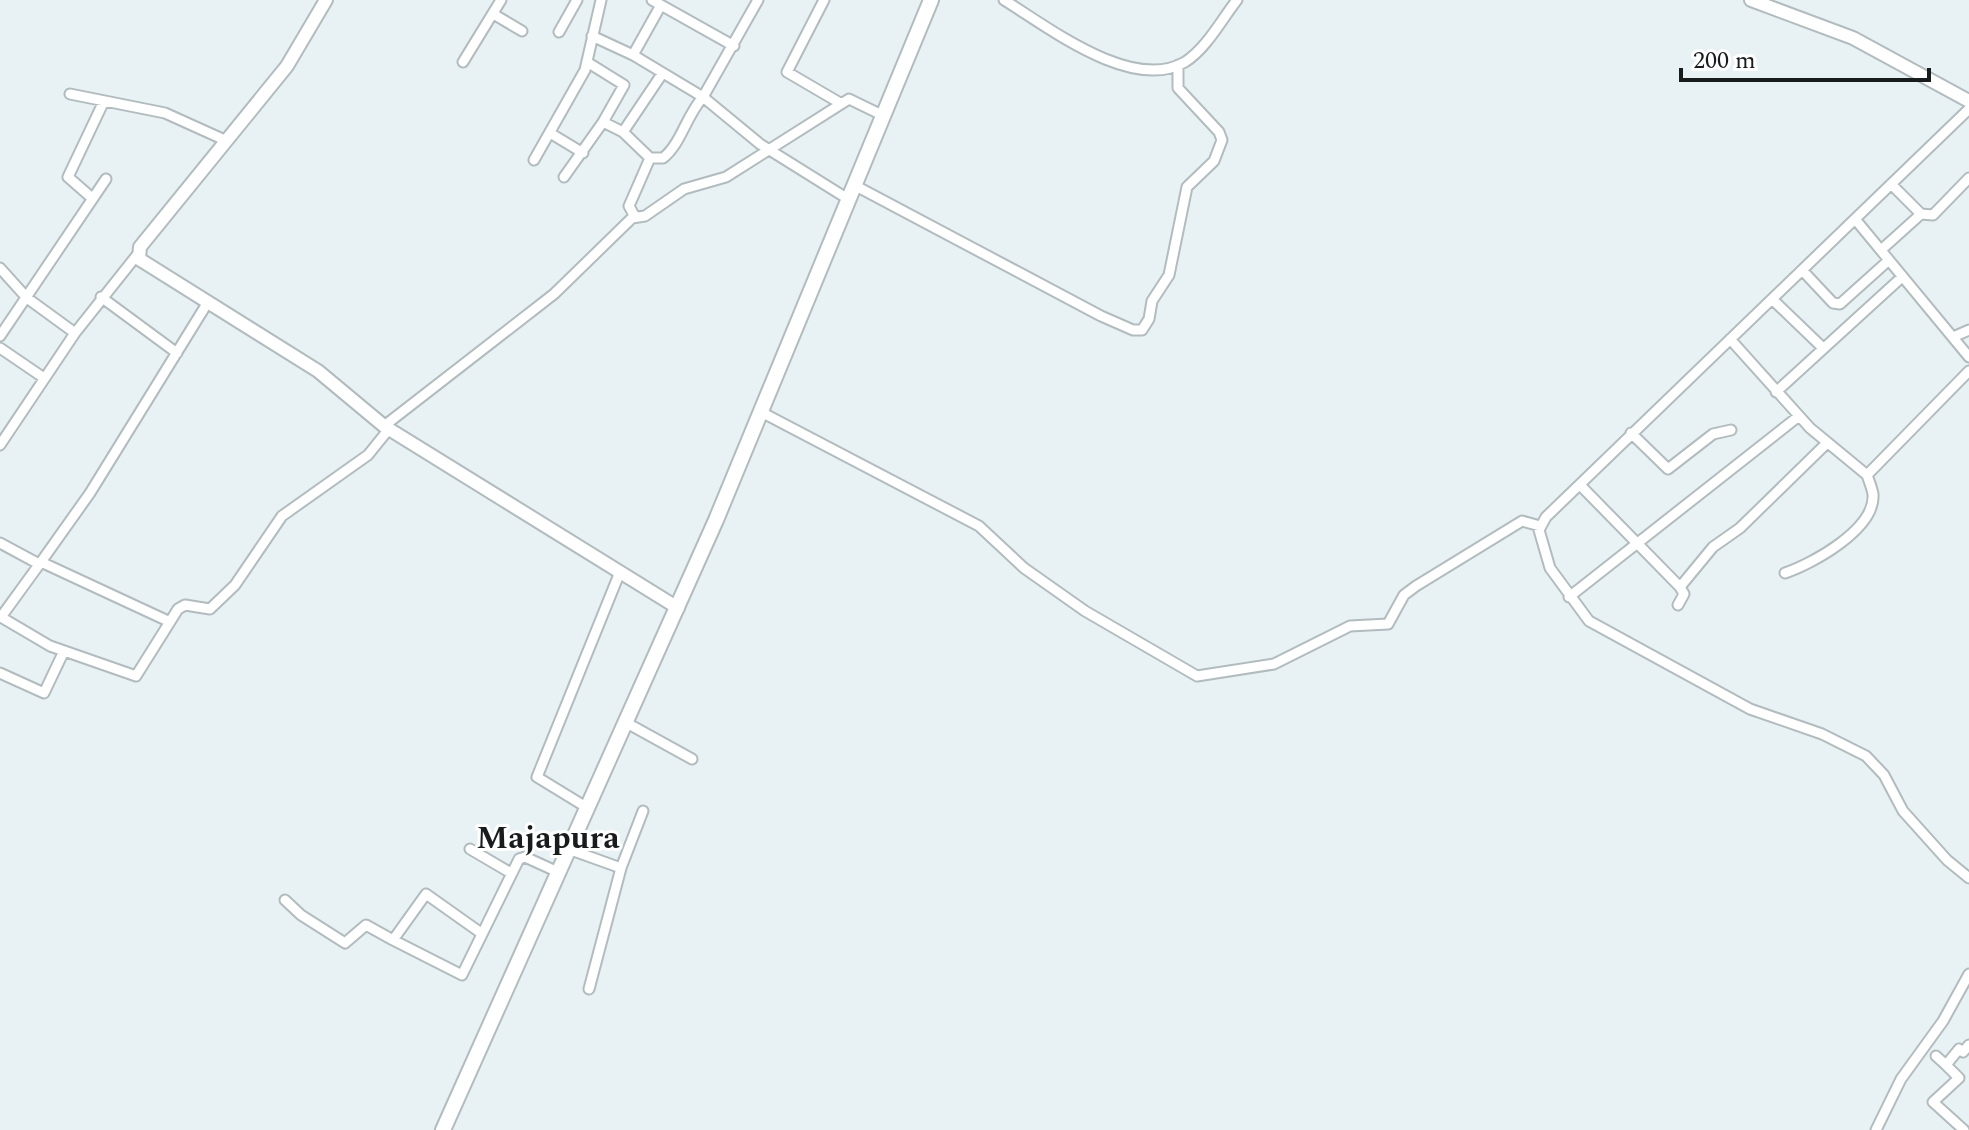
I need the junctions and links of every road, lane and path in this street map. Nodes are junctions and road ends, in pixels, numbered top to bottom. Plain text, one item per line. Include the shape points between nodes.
1 (326, 0) edge
2 (501, 0) edge
3 (577, 0) edge
4 (601, 0) edge
5 (758, 0) edge
6 (824, 0) edge
7 (931, 0) edge
8 (1004, 0) edge
9 (1237, 0) edge
10 (1751, 0) edge
11 (656, 3) edge
12 (495, 15) junction
13 (522, 31) dead end
14 (559, 32) dead end
15 (592, 36) junction
16 (734, 46) junction
17 (633, 55) junction
18 (463, 62) dead end
19 (587, 62) junction
20 (1178, 65) junction
21 (662, 74) junction
22 (70, 94) dead end
23 (703, 97) junction
24 (104, 101) junction
25 (1969, 101) edge
26 (840, 103) junction
27 (1969, 109) edge
28 (882, 115) junction
29 (603, 122) junction
30 (623, 132) junction
31 (550, 133) junction
32 (227, 141) junction
33 (769, 149) junction
34 (583, 153) junction
35 (650, 158) junction
36 (534, 160) dead end
37 (564, 177) dead end
38 (1969, 178) edge
39 (106, 179) dead end
40 (1891, 184) junction
41 (851, 192) junction
42 (92, 198) junction
43 (1921, 214) junction
44 (635, 217) junction
45 (1855, 219) junction
46 (1881, 250) junction
47 (137, 255) junction
48 (1889, 260) junction
49 (0, 268) edge
50 (1802, 270) junction
51 (1902, 277) junction
52 (101, 297) junction
53 (27, 298) junction
54 (1772, 299) junction
55 (208, 302) junction
56 (1843, 302) junction
57 (1857, 317) junction
58 (1969, 330) edge
59 (75, 333) junction
60 (0, 336) edge
61 (1953, 337) junction
62 (1730, 339) junction
63 (0, 348) edge
64 (1823, 348) junction
65 (177, 353) junction
66 (1969, 357) edge
67 (1969, 371) edge
68 (44, 378) junction
69 (1776, 392) junction
70 (761, 412) junction
71 (1799, 416) junction
72 (387, 428) junction
73 (1731, 430) dead end
74 (1631, 433) junction
75 (1827, 443) junction
76 (0, 445) edge
77 (1867, 475) junction
78 (1580, 485) junction
79 (1540, 526) junction
80 (0, 543) edge
81 (1634, 544) junction
82 (40, 563) junction
83 (620, 572) junction
84 (1785, 573) dead end
85 (1680, 587) junction
86 (1569, 597) junction
87 (1678, 605) dead end
88 (678, 608) junction
89 (1, 618) edge
90 (168, 621) junction
91 (64, 651) junction
92 (0, 673) edge
93 (625, 722) junction
94 (692, 759) dead end
95 (586, 807) junction
96 (643, 811) dead end
97 (470, 849) dead end
98 (568, 849) junction
99 (621, 868) junction
100 (558, 872) junction
101 (511, 873) junction
102 (1969, 878) edge
103 (285, 900) dead end
104 (481, 933) junction
105 (393, 940) junction
106 (1969, 974) edge
107 (589, 989) dead end
108 (1969, 1045) edge
109 (1936, 1056) dead end
110 (1946, 1065) junction
111 (443, 1130) edge
112 (1876, 1130) edge
113 (1964, 1130) edge

1 - 32 street via 287,66
2 - 12 street
3 - 14 street
4 - 15 street
5 - 16 street
6 - 26 street via 787,72
7 - 28 main road
8 - 20 street via 1112,64
9 - 20 street via 1197,51
10 - 25 street via 1853,38
11 - 16 street
11 - 17 street
12 - 13 street
12 - 18 street
15 - 17 street
15 - 19 street
16 - 23 street
17 - 21 street
19 - 29 street via 624,85
19 - 31 street
20 - 41 street via 1178,88 1222,140 1214,161 1187,187 1169,275 1142,330 1101,316
21 - 23 street
21 - 30 street
22 - 24 street
23 - 33 street
23 - 35 street via 668,154
24 - 32 street via 165,113
24 - 42 street via 68,177
26 - 28 street via 853,98
26 - 33 street
27 - 40 street
28 - 41 main road
29 - 30 street
29 - 34 street
30 - 35 street
31 - 34 street
31 - 36 street
32 - 47 street
33 - 41 street
33 - 44 street via 730,175 684,189 645,216
34 - 37 street
35 - 44 street via 629,206
38 - 43 street via 1933,215
39 - 42 street
40 - 43 street
40 - 45 street
41 - 70 main road
42 - 53 street
43 - 46 street
44 - 72 street via 554,294
45 - 46 street
45 - 50 street
46 - 48 street
47 - 52 street
47 - 55 street via 143,264
48 - 51 street
48 - 56 street
49 - 53 street
50 - 54 street
50 - 56 street via 1833,303
51 - 57 street
51 - 61 street
52 - 59 street
52 - 65 street
53 - 59 street
53 - 60 street
54 - 62 street
54 - 64 street
55 - 65 street
55 - 72 street via 318,371
56 - 57 street
57 - 64 street
58 - 61 street
59 - 68 street
61 - 66 street
62 - 69 street
62 - 74 street
63 - 68 street
64 - 69 street
65 - 82 street
67 - 77 street
68 - 76 street
69 - 71 street
70 - 79 street via 979,526 1024,568 1085,611 1197,676 1274,664 1350,626 1388,624 1404,595 1416,586 1522,521
70 - 88 main road
71 - 75 street
71 - 81 street
72 - 83 street
72 - 90 street via 368,455 282,516 235,585 210,609 185,605
73 - 74 street via 1713,434 1668,469
74 - 78 street
75 - 77 street
75 - 85 street via 1740,528 1713,547
77 - 84 street via 1873,498 1859,525 1823,555
78 - 79 street
78 - 81 street
79 - 86 street via 1550,568
80 - 82 street
81 - 85 street
81 - 86 street
82 - 89 street
82 - 90 street
83 - 88 street
83 - 95 street via 537,777
85 - 87 street via 1684,594
86 - 102 street via 1589,621 1644,654 1750,709 1866,756 1884,775 1903,811
88 - 93 main road
89 - 91 street
90 - 91 street via 136,676
91 - 92 street via 44,693
93 - 94 street
93 - 95 main road
95 - 98 main road
96 - 99 street
97 - 101 street
98 - 99 street
98 - 100 main road
99 - 107 street
100 - 101 street via 525,857
100 - 111 main road
101 - 104 street
103 - 105 street via 342,942 366,925
104 - 105 street via 462,975
104 - 105 street via 426,894
106 - 112 street via 1901,1079
108 - 110 street
109 - 110 street
110 - 113 street via 1959,1078 1933,1102

